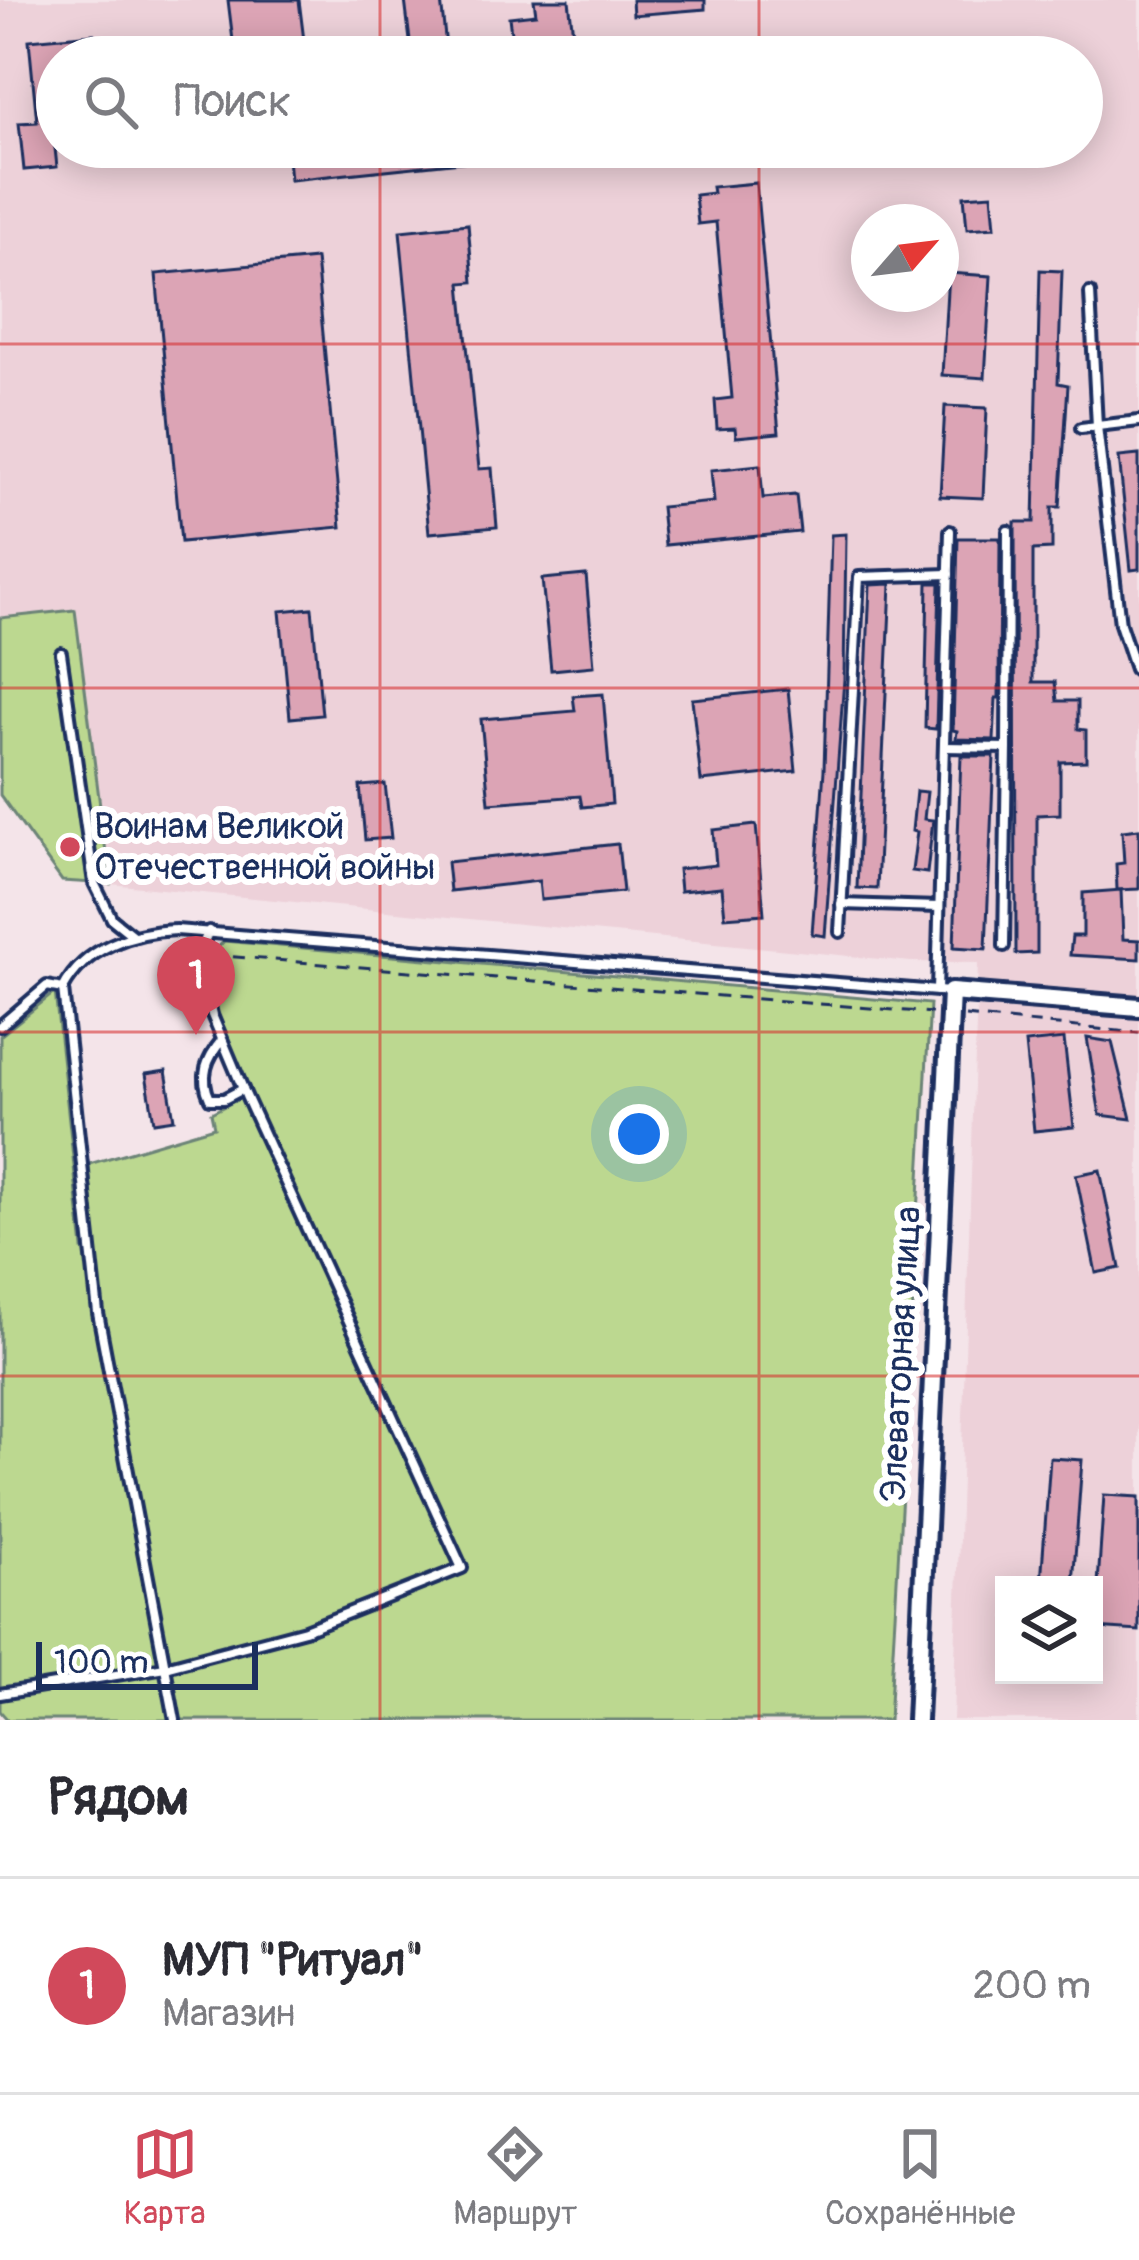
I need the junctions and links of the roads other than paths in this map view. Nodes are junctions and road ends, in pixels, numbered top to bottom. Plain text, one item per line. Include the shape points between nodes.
1 (1090, 293) dead end
2 (1139, 421) edge
3 (1097, 426) junction
4 (1081, 428) dead end
5 (950, 531) dead end
6 (1009, 531) dead end
7 (949, 574) junction
8 (61, 653) dead end
9 (1135, 669) dead end
10 (944, 747) junction
11 (1007, 748) junction
12 (841, 904) junction
13 (939, 907) junction
14 (209, 932) junction
15 (840, 932) dead end
16 (132, 935) junction
17 (1004, 946) dead end
18 (63, 988) junction
19 (944, 991) junction
20 (1139, 1007) edge
21 (0, 1026) edge
22 (222, 1040) junction
23 (243, 1089) junction
24 (165, 1667) junction
25 (0, 1694) edge
26 (175, 1720) edge
27 (917, 1720) edge

1 - 3 lane
2 - 3 lane
3 - 4 lane
3 - 9 lane via 1120,624
5 - 7 lane
6 - 11 lane
7 - 10 lane
7 - 12 lane via 859,577
8 - 16 lane via 94,883 112,919
10 - 11 lane
10 - 13 lane
11 - 17 lane
12 - 13 lane
12 - 15 lane
13 - 19 lane
14 - 16 lane
14 - 19 lane
14 - 22 lane via 198,954
16 - 18 lane via 93,955
18 - 21 lane via 47,986
18 - 24 lane via 98,1312
19 - 20 street
19 - 27 street, Элеваторная улица via 950,1015
22 - 23 lane
22 - 23 lane via 208,1057 203,1085 210,1099
23 - 24 lane via 463,1568 305,1630
24 - 25 lane
24 - 26 lane

